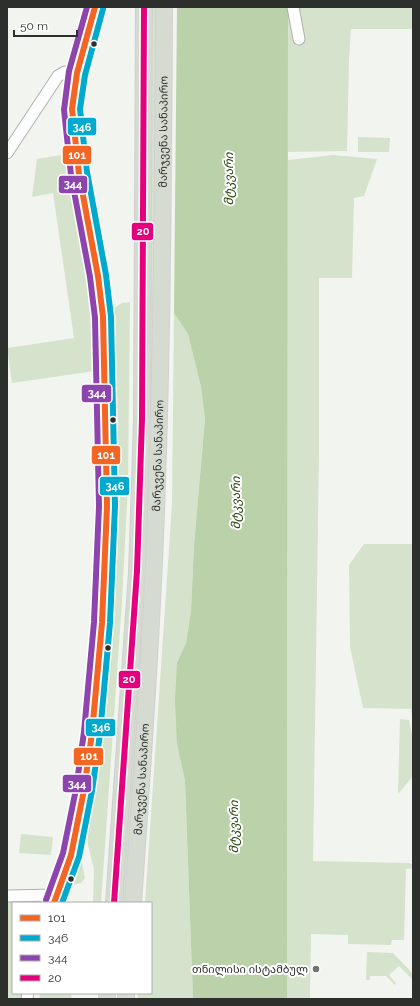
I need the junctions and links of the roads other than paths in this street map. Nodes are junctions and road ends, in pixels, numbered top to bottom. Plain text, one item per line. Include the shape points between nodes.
1 (95, 7) edge
2 (144, 7) edge
3 (164, 7) edge
4 (294, 7) edge
5 (299, 39) dead end
6 (76, 74) junction
7 (7, 153) edge
8 (7, 896) edge
9 (55, 899) edge
10 (114, 902) edge
11 (133, 902) edge

1 - 6 street
2 - 10 highway, მარჯვენა სანაპირო via 142,419 137,571
3 - 11 highway, მარჯვენა სანაპირო via 160,350 154,559 145,743
4 - 5 street
6 - 7 street via 65,72 58,76
6 - 9 street via 73,97 74,136 103,317 107,506 102,623 87,768 70,855
8 - 9 street

